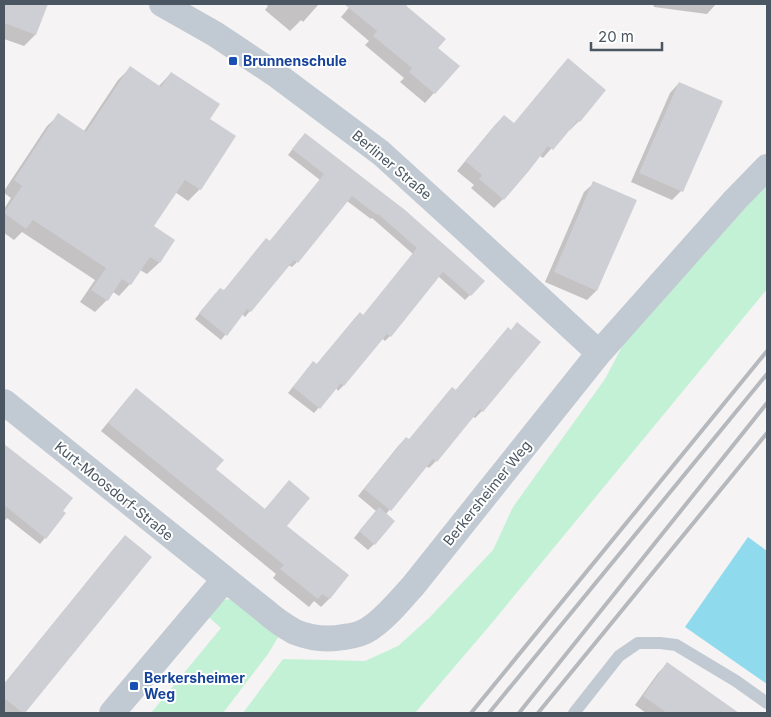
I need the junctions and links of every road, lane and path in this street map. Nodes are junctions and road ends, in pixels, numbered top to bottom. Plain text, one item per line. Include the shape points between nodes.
1 (162, 4) edge
2 (767, 167) edge
3 (599, 353) junction
4 (4, 402) edge
5 (225, 579) junction
6 (767, 703) edge
7 (112, 713) edge
8 (574, 713) edge

1 - 3 street, Berliner Straße via 278,76 381,153
2 - 3 street, Berkersheimer Weg
3 - 5 street, Berkersheimer Weg via 413,586 367,631 329,639 296,632
4 - 5 street, Kurt-Moosdorf-Straße
5 - 7 street
6 - 8 lane via 676,645 638,643 619,656

